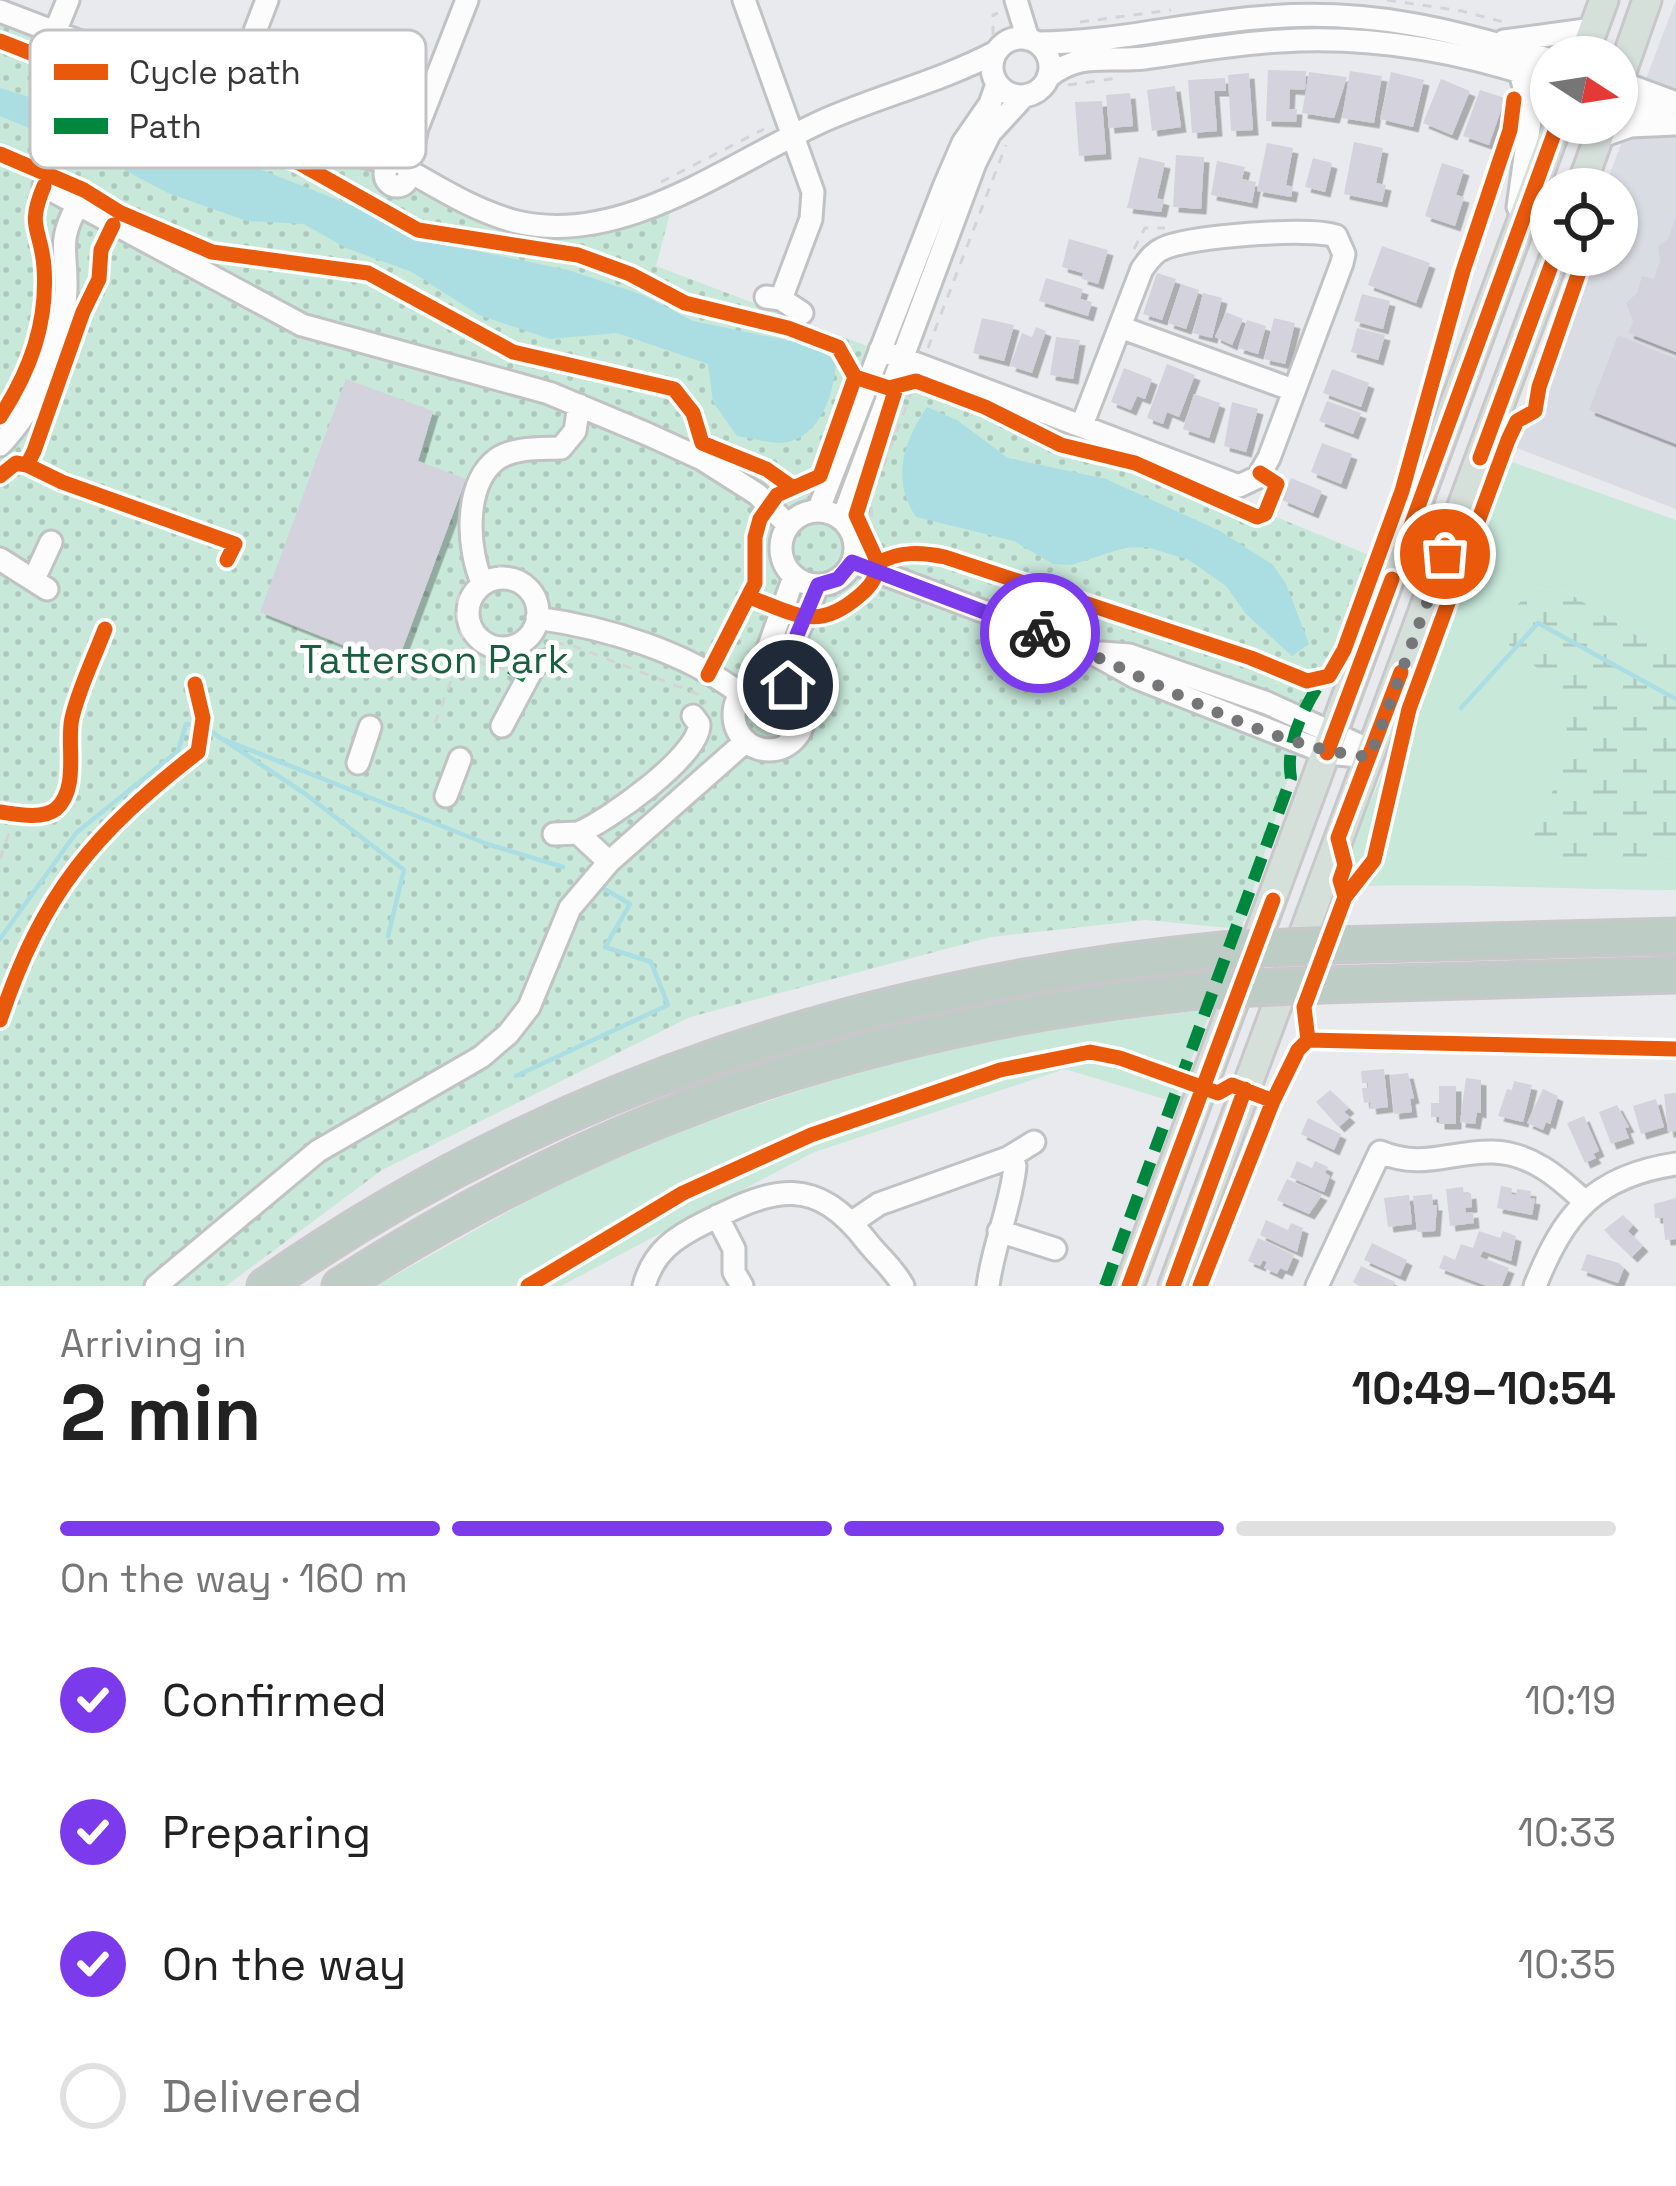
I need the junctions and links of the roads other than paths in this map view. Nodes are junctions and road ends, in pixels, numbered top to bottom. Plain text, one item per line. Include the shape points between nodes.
1 (68, 0) edge
2 (268, 0) edge
3 (466, 0) edge
4 (744, 0) edge
5 (1604, 0) edge
6 (1647, 0) edge
7 (1010, 4) edge
8 (0, 11) edge
9 (1593, 29) junction
10 (51, 30) edge
11 (57, 30) edge
12 (256, 30) edge
13 (1590, 36) edge
14 (1635, 36) edge
15 (1013, 42) junction
16 (1489, 52) junction
17 (1530, 57) edge
18 (1520, 72) junction
19 (1530, 75) edge
20 (946, 77) junction
21 (995, 82) junction
22 (1052, 82) junction
23 (1638, 93) edge
24 (1024, 96) junction
25 (1638, 101) edge
26 (1676, 103) edge
27 (426, 104) edge
28 (1676, 124) edge
29 (1638, 125) edge
30 (790, 126) junction
31 (1550, 144) edge
32 (394, 168) edge
33 (399, 170) joint
34 (44, 186) dead end
35 (76, 206) junction
36 (1512, 250) junction
37 (1547, 276) edge
38 (802, 313) dead end
39 (1120, 327) junction
40 (905, 364) junction
41 (1294, 390) junction
42 (579, 406) junction
43 (1082, 425) junction
44 (0, 445) edge
45 (818, 511) junction
46 (842, 520) junction
47 (788, 526) junction
48 (51, 542) dead end
49 (0, 559) edge
50 (852, 562) junction
51 (794, 577) junction
52 (481, 578) junction
53 (818, 585) junction
54 (538, 618) junction
55 (547, 652) road end
56 (788, 685) junction
57 (748, 688) junction
58 (703, 713) road end
59 (502, 726) dead end
60 (370, 727) dead end
61 (746, 741) junction
62 (1331, 742) junction
63 (1371, 754) junction
64 (460, 759) dead end
65 (358, 763) dead end
66 (446, 796) dead end
67 (578, 833) junction
68 (554, 834) dead end
69 (609, 862) junction
70 (1676, 936) edge
71 (1676, 975) edge
72 (1034, 1142) dead end
73 (1008, 1159) junction
74 (1676, 1164) edge
75 (1584, 1202) junction
76 (717, 1216) junction
77 (854, 1221) junction
78 (998, 1232) junction
79 (1055, 1250) dead end
80 (156, 1286) edge
81 (265, 1286) edge
82 (340, 1286) edge
83 (644, 1286) edge
84 (742, 1286) edge
85 (903, 1286) edge
86 (988, 1286) edge
87 (1129, 1286) edge
88 (1173, 1286) edge
89 (1317, 1286) edge
90 (1535, 1286) edge

1 - 11 street
2 - 12 street
3 - 27 street
4 - 30 street
5 - 9 main road
6 - 14 main road
7 - 15 street
8 - 10 street
9 - 13 main road
9 - 16 street
15 - 16 street via 1078,43 1268,16 1332,15 1412,21
15 - 20 street
15 - 21 street via 991,70
15 - 22 street via 1049,58
16 - 17 street
16 - 18 street
16 - 22 street via 1284,40 1078,59
18 - 19 street
18 - 36 street via 1531,114
20 - 21 street
20 - 30 street
21 - 24 street
21 - 40 street via 956,159
22 - 24 street
23 - 26 street
24 - 40 street via 975,163
25 - 28 street
28 - 29 street
30 - 33 street via 656,204 588,226 519,222
30 - 38 street via 813,211 774,298
31 - 36 main road
32 - 33 street
34 - 35 street
35 - 42 street via 302,325
35 - 44 street via 63,232 66,293 47,376
36 - 62 main road
37 - 63 main road
39 - 41 street
39 - 41 street via 1157,250 1333,234 1342,263
39 - 43 street
40 - 43 street
40 - 45 street
40 - 46 street
41 - 43 street via 1269,458 1258,477 1239,486
42 - 47 street via 702,459 757,494
42 - 52 street via 575,431 561,448 498,458 482,476 472,539
45 - 46 street
45 - 47 street
46 - 50 street via 854,539
47 - 51 street via 781,553
48 - 49 street via 41,584
50 - 53 street via 838,579
50 - 62 street via 880,565 1137,678
51 - 53 street
51 - 57 street
52 - 54 street via 527,587
52 - 54 street via 468,613 491,646 527,638
53 - 56 street
54 - 57 street via 616,634
55 - 59 street
56 - 57 street via 771,680
56 - 61 street via 802,703 797,736 778,749
57 - 61 street via 735,714
58 - 67 street via 696,742 618,812
60 - 65 street
61 - 69 street
62 - 63 street
62 - 87 main road
63 - 88 main road
64 - 66 street
67 - 68 street
67 - 69 street
69 - 80 street via 570,908 529,1006 508,1034 481,1058 317,1151
70 - 81 highway, bridge via 1222,950 1093,964 863,1009 706,1058 501,1143 376,1211
71 - 82 highway, bridge via 1208,990 1062,1008 884,1044 587,1148
72 - 73 street
73 - 77 street via 878,1204
73 - 78 street via 1013,1182
74 - 75 street via 1618,1179
75 - 89 street via 1543,1167 1512,1154 1414,1162 1380,1152
75 - 90 street via 1554,1239
76 - 77 street via 782,1191
76 - 83 street via 664,1247
76 - 84 street
77 - 85 street
78 - 79 street
78 - 86 street

